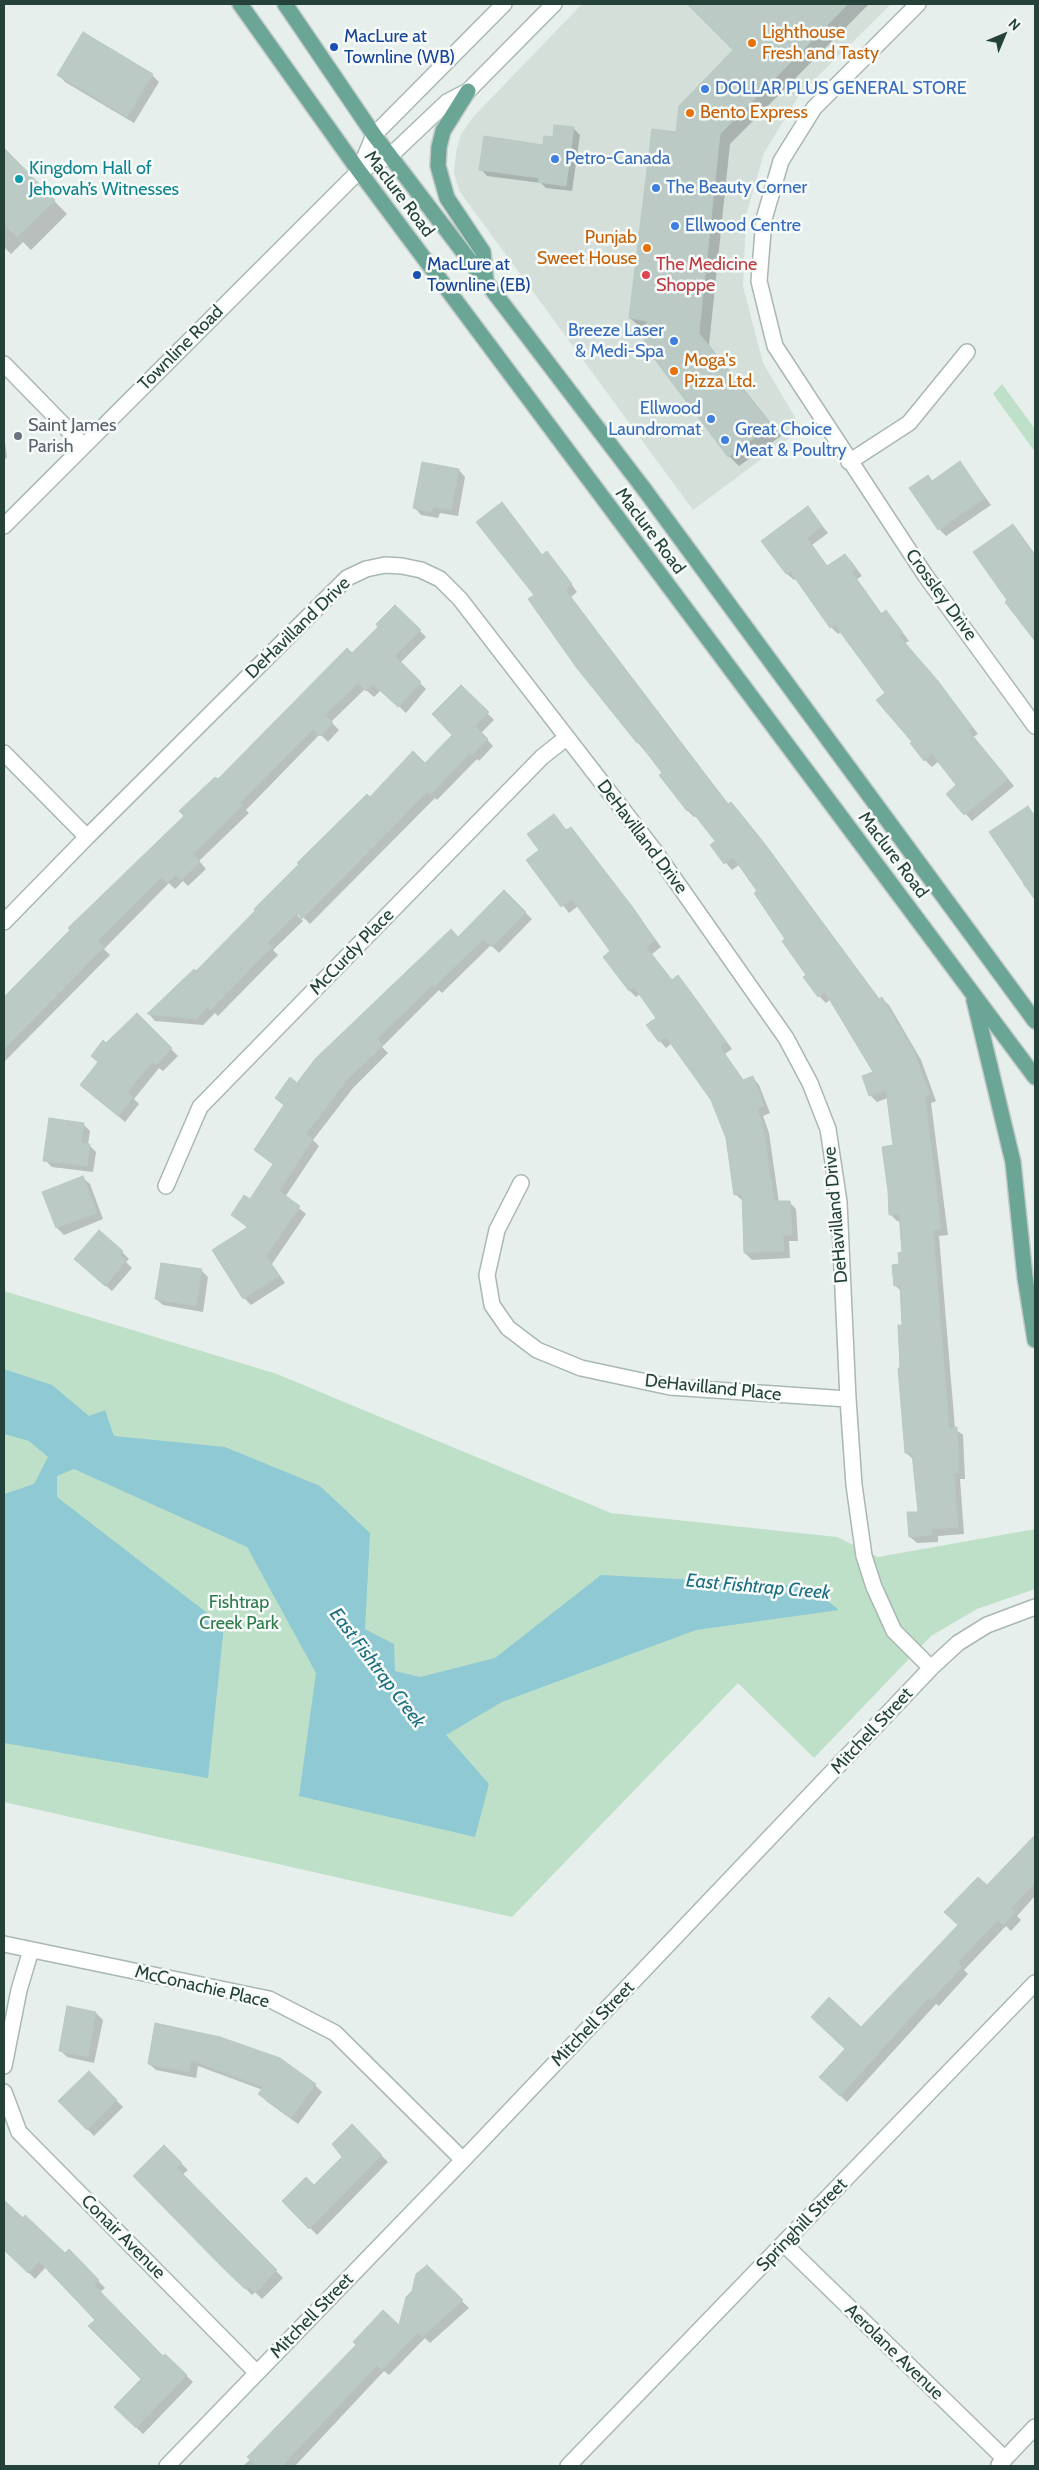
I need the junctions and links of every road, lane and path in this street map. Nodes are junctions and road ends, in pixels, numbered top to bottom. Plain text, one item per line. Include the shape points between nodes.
1 (240, 4) edge
2 (284, 4) edge
3 (504, 4) edge
4 (554, 4) edge
5 (918, 4) edge
6 (468, 92) junction
7 (374, 135) junction
8 (390, 156) junction
9 (358, 171) junction
10 (486, 283) junction
11 (967, 352) dead end
12 (4, 364) edge
13 (84, 446) junction
14 (849, 462) junction
15 (4, 526) edge
16 (1035, 726) edge
17 (566, 738) junction
18 (4, 753) edge
19 (88, 837) junction
20 (4, 922) edge
21 (973, 994) junction
22 (1035, 1021) edge
23 (1035, 1077) edge
24 (521, 1183) dead end
25 (166, 1186) dead end
26 (1035, 1340) edge
27 (848, 1399) junction
28 (1035, 1607) edge
29 (931, 1668) junction
30 (4, 1944) edge
31 (31, 1950) junction
32 (1035, 1983) edge
33 (4, 2066) edge
34 (4, 2092) edge
35 (463, 2160) junction
36 (784, 2244) junction
37 (257, 2373) junction
38 (1035, 2427) edge
39 (1001, 2462) edge
40 (167, 2466) edge
41 (568, 2466) edge

1 - 9 main road, Maclure Road
2 - 7 main road, Maclure Road
3 - 7 street, Townline Road
4 - 6 street, Townline Road
5 - 14 street, Crossley Drive via 814,108 781,161 764,219 759,281 776,346
6 - 8 street, Townline Road via 447,102
6 - 10 main road via 443,131 438,166 447,198 483,252
7 - 8 main road, Maclure Road
7 - 9 street, Townline Road
8 - 9 street, Townline Road
8 - 10 main road, Maclure Road
9 - 13 street, Townline Road
9 - 21 main road, Maclure Road
10 - 22 main road, Maclure Road via 644,489
11 - 14 street via 909,423
12 - 13 street
13 - 15 street, Townline Road
14 - 16 street, Crossley Drive via 925,575
17 - 19 street, DeHavilland Drive via 460,599 440,579 421,570 385,565 366,569 333,590
17 - 25 street, McCurdy Place via 542,757 200,1108
17 - 27 street, DeHavilland Drive via 660,858 786,1038 810,1083 828,1129 839,1202
18 - 19 street
19 - 20 street, DeHavilland Drive
21 - 23 main road, Maclure Road
21 - 26 main road via 1013,1162
24 - 27 street, DeHavilland Place via 498,1230 487,1275 492,1305 508,1328 537,1350 580,1368 670,1387
27 - 29 street, DeHavilland Drive via 854,1485 864,1556 874,1588 894,1631
28 - 29 street, Mitchell Street via 972,1634
29 - 35 street, Mitchell Street
30 - 31 street, McConachie Place
31 - 33 street via 19,1990
31 - 35 street, McConachie Place via 269,2000 336,2034
32 - 36 street, Springhill Street
34 - 37 street, Conair Avenue via 18,2132
35 - 37 street, Mitchell Street
36 - 39 street, Aerolane Avenue
36 - 41 street, Springhill Street
37 - 40 street, Mitchell Street
38 - 39 street

